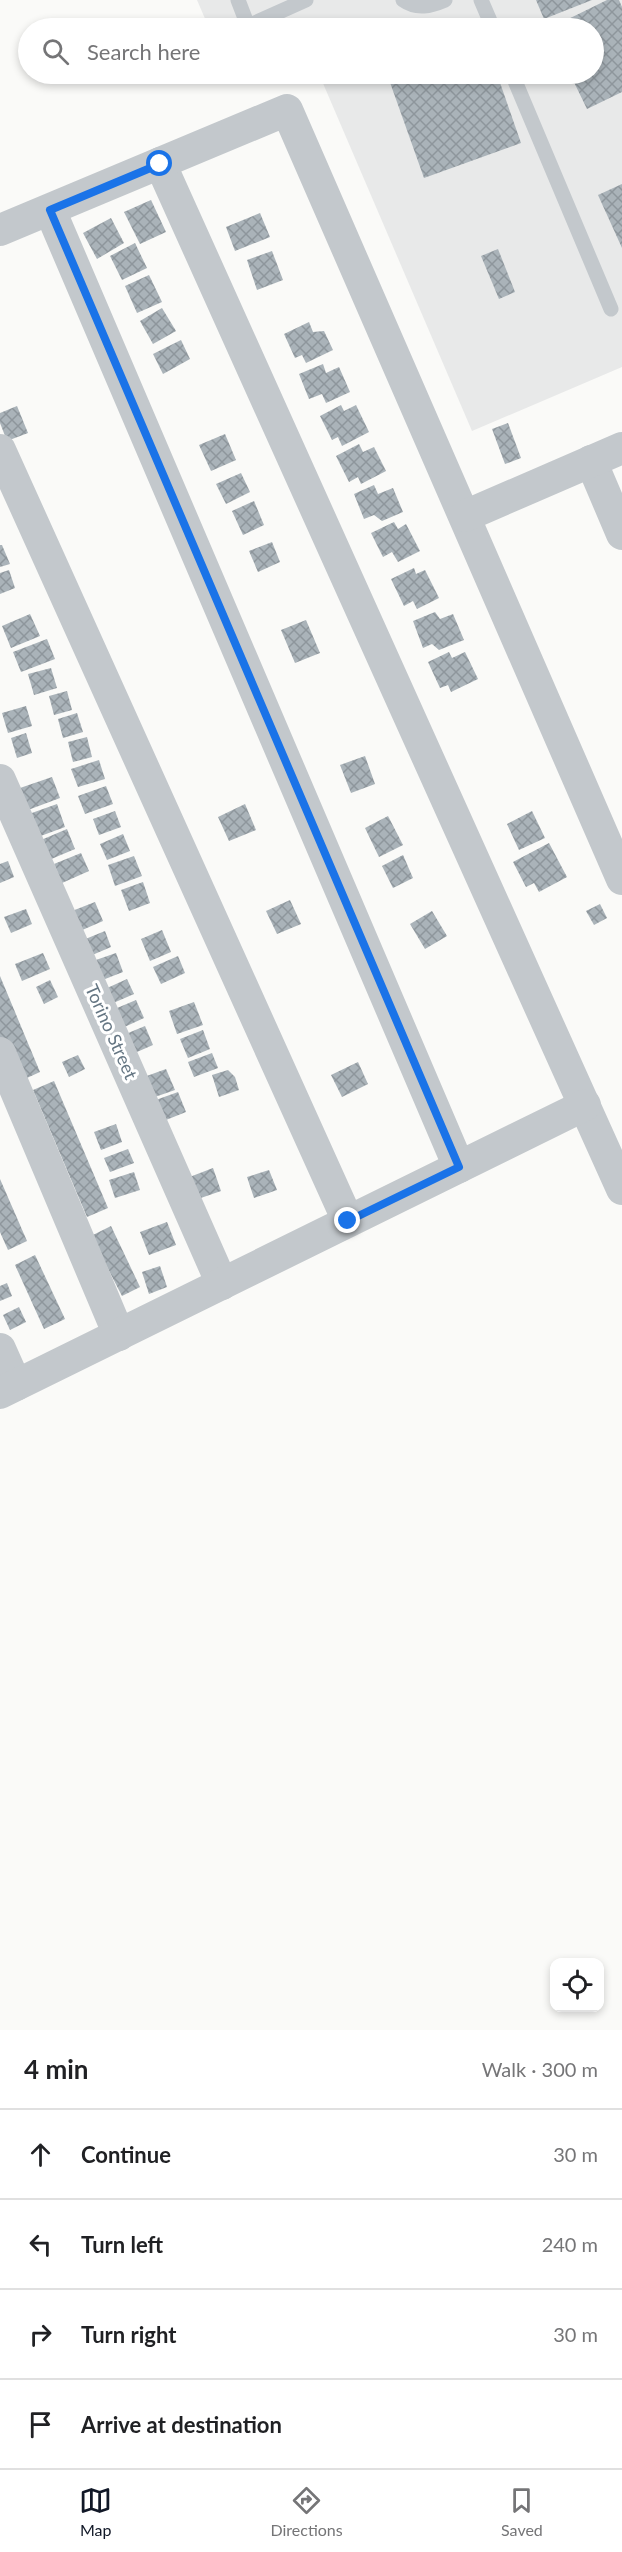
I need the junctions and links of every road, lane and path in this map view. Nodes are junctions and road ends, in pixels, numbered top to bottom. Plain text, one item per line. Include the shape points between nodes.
1 (238, 0) edge
2 (306, 0) edge
3 (403, 0) edge
4 (445, 0) edge
5 (481, 0) edge
6 (246, 18) edge
7 (267, 18) edge
8 (489, 18) edge
9 (516, 84) edge
10 (160, 164) junction
11 (50, 210) junction
12 (0, 230) edge
13 (611, 309) dead end
14 (622, 448) edge
15 (0, 450) edge
16 (591, 461) junction
17 (465, 516) junction
18 (622, 534) edge
19 (0, 780) edge
20 (622, 879) edge
21 (0, 1053) edge
22 (585, 1105) junction
23 (459, 1167) junction
24 (622, 1189) edge
25 (348, 1221) junction
26 (222, 1284) junction
27 (119, 1335) junction
28 (0, 1349) edge
29 (8, 1389) edge

1 - 6 lane
2 - 7 lane
3 - 4 lane via 412,6
5 - 8 lane
9 - 13 lane
10 - 11 street
10 - 17 street via 287,110
10 - 22 street
11 - 12 street
11 - 23 street
14 - 16 street
15 - 25 street
16 - 17 street
16 - 18 street
17 - 20 street
19 - 26 street, Torino Street
21 - 27 street
22 - 23 street
22 - 24 street
23 - 25 street
25 - 26 street
26 - 27 street
27 - 29 street
28 - 29 street

